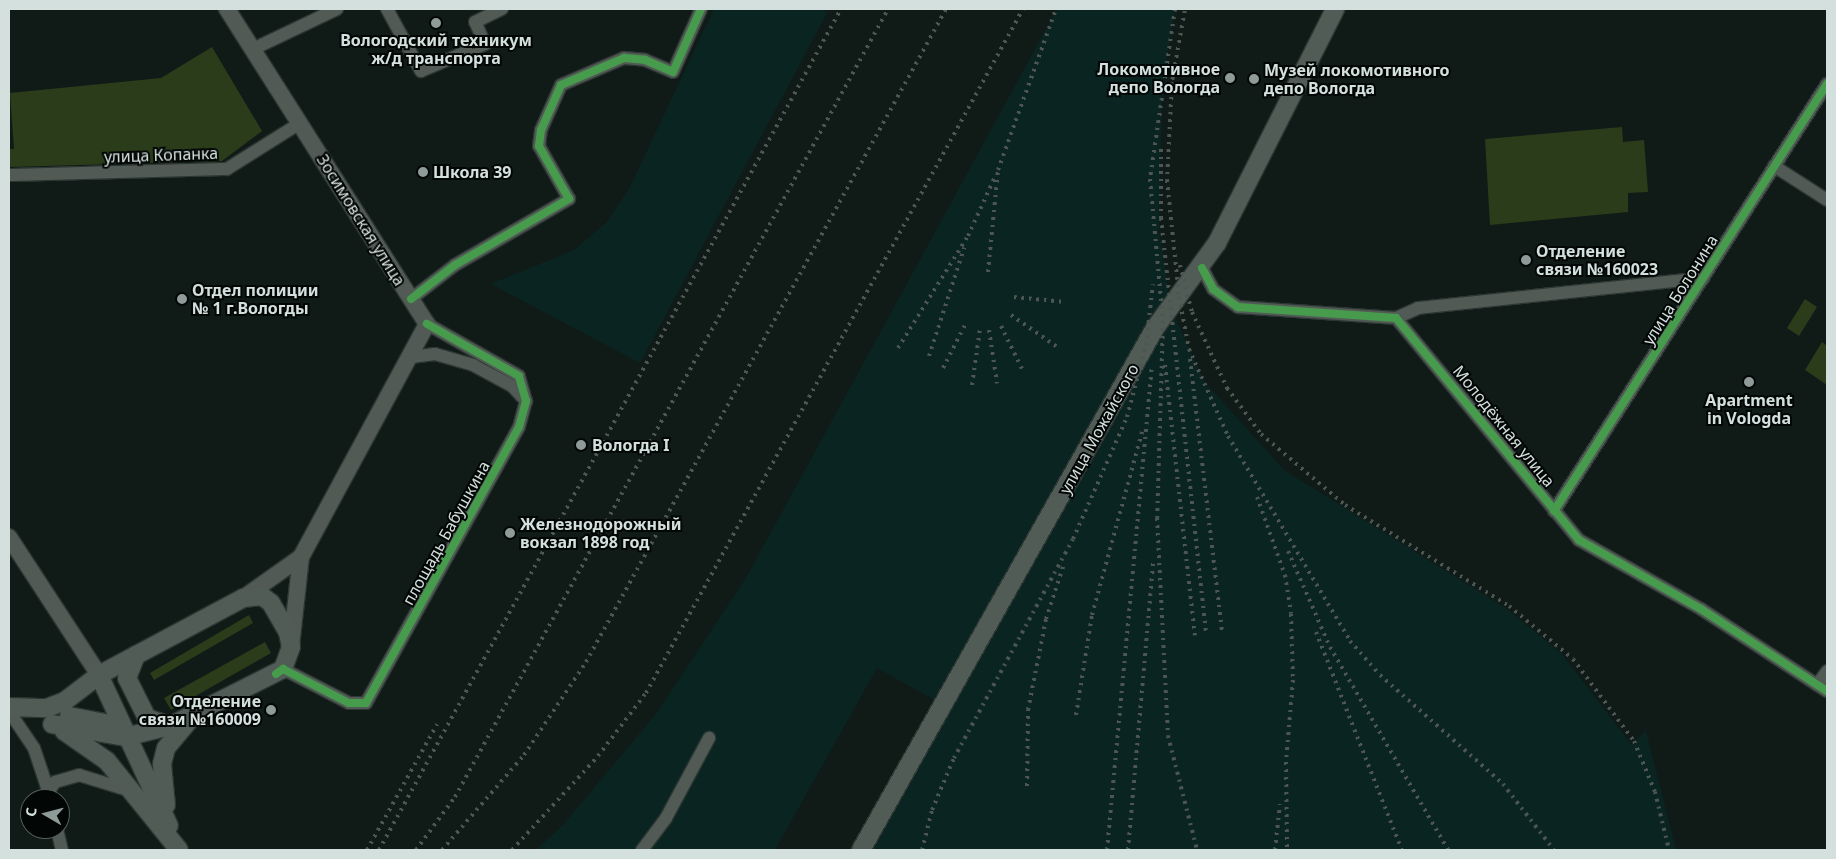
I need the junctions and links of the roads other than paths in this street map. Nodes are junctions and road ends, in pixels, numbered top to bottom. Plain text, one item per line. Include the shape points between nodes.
1 (227, 9) edge
2 (337, 9) edge
3 (387, 9) edge
4 (502, 9) edge
5 (701, 9) edge
6 (1335, 9) edge
7 (253, 49) junction
8 (1827, 84) edge
9 (300, 123) junction
10 (1774, 166) junction
11 (9, 175) edge
12 (1827, 200) edge
13 (1202, 268) junction
14 (1702, 278) junction
15 (411, 300) junction
16 (1396, 318) junction
17 (427, 324) junction
18 (411, 357) junction
19 (526, 401) junction
20 (1554, 511) junction
21 (9, 537) edge
22 (301, 557) junction
23 (243, 598) junction
24 (291, 647) junction
25 (136, 655) junction
26 (1827, 671) edge
27 (279, 672) junction
28 (99, 674) junction
29 (1822, 688) edge
30 (9, 709) edge
31 (30, 709) junction
32 (196, 714) junction
33 (52, 724) junction
34 (170, 726) junction
35 (125, 737) junction
36 (709, 738) dead end
37 (48, 789) edge
38 (52, 789) edge
39 (133, 792) junction
40 (181, 850) edge
41 (642, 850) edge
42 (861, 850) edge

1 - 7 street, Зосимовская улица
2 - 7 street
3 - 4 street via 421,71 485,44 475,22
5 - 15 street via 674,72 645,60 624,58 561,85 541,130 539,146 569,199 455,265
6 - 13 main road, улица Можайского
7 - 9 street, Зосимовская улица
8 - 10 street, улица Болонина
9 - 11 street, улица Копанка via 227,169
9 - 15 street, Зосимовская улица
10 - 12 street
10 - 14 street, улица Болонина
13 - 16 street via 1213,289 1244,308
13 - 42 main road, улица Можайского via 1155,328
14 - 16 street via 1418,308
14 - 20 street, улица Болонина
15 - 17 street, Зосимовская улица
16 - 20 street, Молодёжная улица
17 - 18 street
17 - 19 street via 513,369 523,384
18 - 19 street via 435,354 473,365 512,386
18 - 22 street
19 - 27 street, площадь Бабушкина via 510,444 366,703 349,703
20 - 29 street, Молодёжная улица via 1580,540 1604,557 1701,609
21 - 28 street
22 - 23 street
22 - 24 street
23 - 24 main road via 262,596 271,603
23 - 25 main road
24 - 27 main road
25 - 28 main road
25 - 34 main road via 127,678 147,718
26 - 29 street
27 - 32 main road
28 - 31 main road via 65,701
28 - 35 main road
30 - 31 main road
30 - 33 main road
30 - 37 street via 34,748
31 - 35 main road via 110,724
32 - 34 main road
32 - 40 main road via 176,734 162,764 164,800
33 - 35 main road
33 - 39 main road via 107,761
34 - 35 main road
35 - 40 main road
36 - 41 street via 666,818
38 - 39 street via 55,782 79,775
39 - 40 main road

